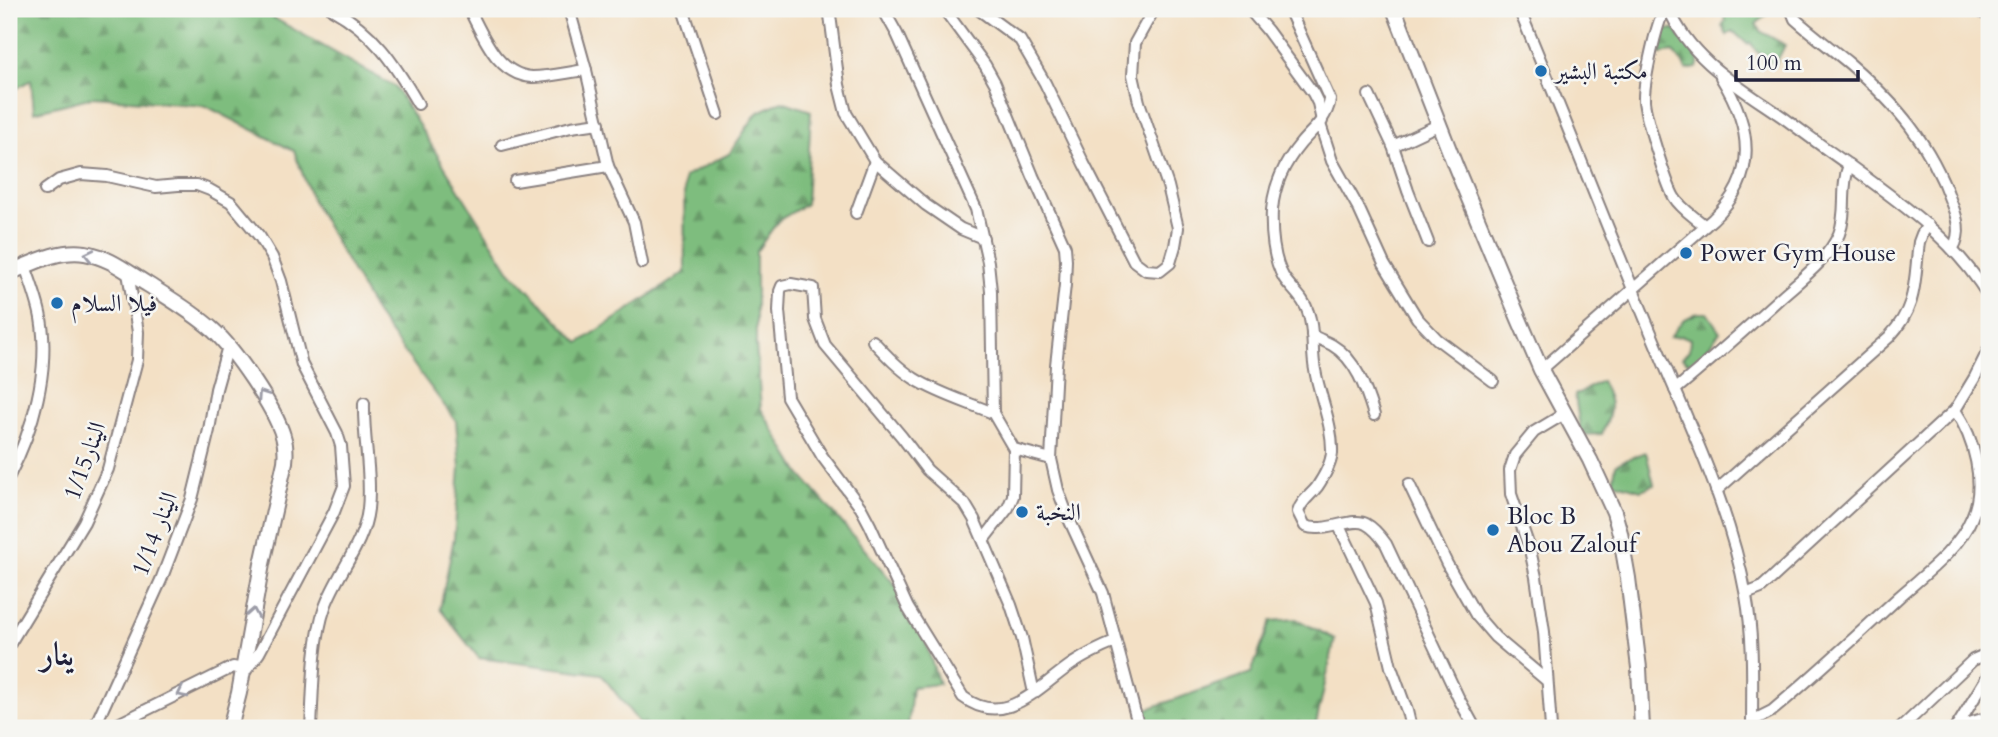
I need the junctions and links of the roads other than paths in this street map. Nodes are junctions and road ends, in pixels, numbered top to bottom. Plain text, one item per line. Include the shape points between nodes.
1 (332, 9) edge
2 (469, 9) edge
3 (569, 9) edge
4 (682, 9) edge
5 (827, 9) edge
6 (883, 9) edge
7 (944, 9) edge
8 (978, 9) edge
9 (1154, 9) edge
10 (1250, 9) edge
11 (1289, 9) edge
12 (1395, 9) edge
13 (1519, 9) edge
14 (1667, 9) edge
15 (1791, 9) edge
16 (1976, 9) edge
17 (1989, 16) edge
18 (586, 70) junction
19 (1718, 72) junction
20 (1370, 95) dead end
21 (1756, 99) junction
22 (418, 104) dead end
23 (718, 114) dead end
24 (1742, 119) junction
25 (1321, 122) junction
26 (599, 123) junction
27 (1440, 124) junction
28 (502, 145) dead end
29 (1393, 146) junction
30 (875, 161) junction
31 (1849, 165) junction
32 (608, 166) junction
33 (514, 181) dead end
34 (45, 190) dead end
35 (856, 213) dead end
36 (1928, 225) junction
37 (1705, 226) junction
38 (983, 238) junction
39 (1429, 242) dead end
40 (1953, 248) junction
41 (642, 263) dead end
42 (26, 266) junction
43 (9, 273) edge
44 (128, 273) junction
45 (1634, 289) junction
46 (1989, 297) edge
47 (1312, 335) junction
48 (873, 341) dead end
49 (228, 346) junction
50 (1989, 349) edge
51 (1541, 370) junction
52 (1493, 381) dead end
53 (1675, 390) junction
54 (364, 403) dead end
55 (1955, 410) junction
56 (993, 412) junction
57 (1564, 414) junction
58 (1374, 415) dead end
59 (1014, 449) junction
60 (1051, 459) junction
61 (9, 476) edge
62 (1409, 484) dead end
63 (1716, 491) junction
64 (1339, 526) junction
65 (984, 539) junction
66 (1746, 594) junction
67 (1115, 642) junction
68 (9, 645) edge
69 (1989, 653) edge
70 (243, 672) junction
71 (1989, 674) edge
72 (1546, 680) junction
73 (1034, 693) junction
74 (1989, 717) edge
75 (1752, 724) edge
76 (94, 728) edge
77 (110, 728) edge
78 (230, 728) edge
79 (311, 728) edge
80 (1139, 728) edge
81 (1411, 728) edge
82 (1475, 728) edge
83 (1551, 728) edge
84 (1642, 728) edge
85 (1901, 728) edge
86 (1956, 728) edge

1 - 22 street via 378,43
2 - 18 street via 488,46 509,70 528,77
3 - 18 street
4 - 23 street
5 - 30 street via 846,113
6 - 38 street via 966,186
7 - 60 street via 995,83 1065,247
8 - 9 street via 1020,40 1134,261 1146,270 1160,271 1170,262 1178,228 1133,75 1135,43
10 - 25 street via 1313,93
11 - 25 street via 1330,100
12 - 27 main road
13 - 45 street
14 - 19 street via 1685,38
14 - 37 street via 1658,26 1644,96 1646,113 1673,196
15 - 40 street via 1796,19 1858,71 1912,126 1940,172 1954,209 1959,234
16 - 17 street
18 - 26 street
19 - 21 street
19 - 24 street
20 - 29 street
21 - 24 street via 1745,107
21 - 31 street
24 - 37 street via 1747,153 1741,180 1724,209
25 - 47 street via 1284,167 1272,211 1274,249 1283,276 1308,310
25 - 52 street via 1332,161 1417,318
26 - 28 street
26 - 32 street
27 - 29 street
27 - 51 main road
29 - 39 street
30 - 35 street
30 - 38 street via 926,205
31 - 36 street
31 - 53 street via 1841,227 1826,254
32 - 33 street
32 - 41 street via 634,222
34 - 70 street via 81,174 156,187 197,186 231,202 272,257 302,365 341,446 344,486 258,653
36 - 40 street
36 - 63 street via 1920,238 1912,303 1900,325
37 - 45 street
38 - 56 street via 991,291
40 - 46 street
42 - 43 main road
44 -> 42 main road via 103,258 71,252
42 - 61 street via 40,316 43,357 33,417
44 - 49 main road via 199,319
44 - 68 street, الينار1/15 via 138,332 137,360 108,469 85,523
45 - 51 street
45 - 53 street
47 - 58 street via 1333,345 1356,369
47 - 64 street via 1332,457 1298,512 1308,528
48 - 56 street via 915,379
70 -> 49 main road via 286,452 272,410
49 - 76 street, الينار 1/14 via 192,499
50 - 55 street
51 - 57 main road
53 - 63 street
54 - 79 street via 368,509 322,620
55 - 66 street via 1771,579
55 - 75 street via 1967,432 1978,480 1977,503 1969,525 1947,553 1890,606
56 - 59 street
57 - 72 street via 1525,441 1510,470 1511,494 1536,577
57 - 84 main road via 1604,489 1620,533 1636,642
59 - 60 street
59 - 65 street via 1013,496
60 - 67 street via 1058,490 1103,593
62 - 72 street via 1476,615
63 - 66 street
64 - 81 street via 1376,603
64 - 82 street via 1366,524 1386,544
65 - 73 street via 1015,616
65 - 73 street via 965,504 927,470 825,345 815,320 813,288 782,286 779,311 786,397 861,508 908,608 956,688 973,705 988,709 1003,709
66 - 75 street
67 - 73 street via 1071,665
67 - 80 street
69 - 85 street via 1973,660
70 -> 77 street via 233,667
70 - 78 main road
71 - 86 street
72 - 83 street
74 - 86 street

